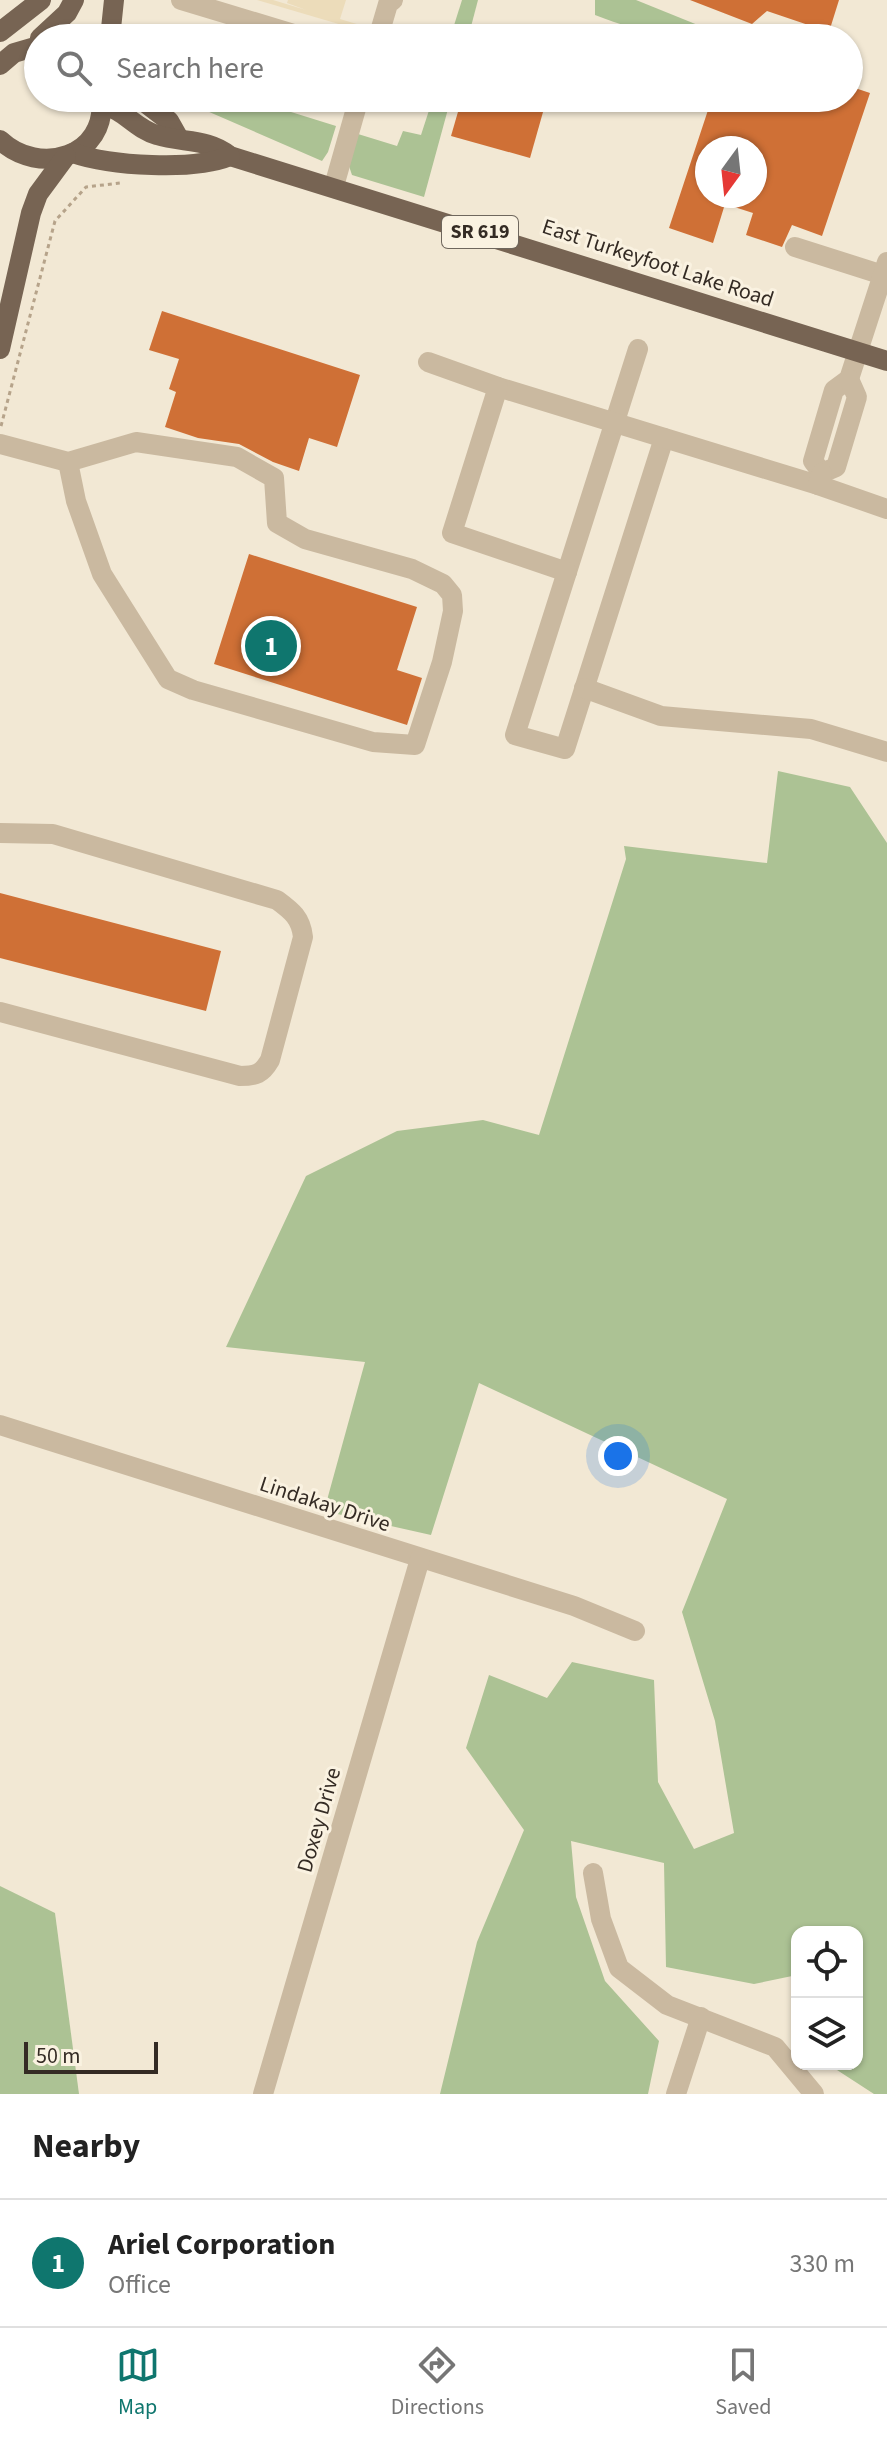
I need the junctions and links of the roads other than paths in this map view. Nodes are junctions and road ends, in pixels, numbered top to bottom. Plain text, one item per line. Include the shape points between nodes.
1 (41, 0) edge
2 (74, 0) edge
3 (114, 0) edge
4 (181, 0) edge
5 (386, 1) edge
6 (53, 24) edge
7 (111, 24) edge
8 (261, 24) edge
9 (381, 24) edge
10 (0, 32) edge
11 (99, 112) edge
12 (121, 112) edge
13 (157, 112) edge
14 (355, 112) edge
15 (178, 137) junction
16 (0, 140) edge
17 (69, 155) junction
18 (230, 156) junction
19 (334, 186) junction
20 (795, 247) dead end
21 (885, 268) edge
22 (0, 349) edge
23 (638, 349) dead end
24 (857, 352) junction
25 (887, 361) edge
26 (428, 362) dead end
27 (498, 387) junction
28 (615, 423) junction
29 (664, 438) junction
30 (0, 444) edge
31 (68, 462) junction
32 (820, 479) junction
33 (887, 509) edge
34 (567, 572) junction
35 (584, 688) junction
36 (887, 752) edge
37 (0, 833) edge
38 (0, 1012) edge
39 (0, 1425) edge
40 (420, 1559) junction
41 (635, 1631) dead end
42 (593, 1873) dead end
43 (701, 2017) junction
44 (263, 2094) edge
45 (676, 2094) edge
46 (814, 2094) edge

1 - 10 main road
2 - 6 main road
3 - 7 main road
4 - 8 street
5 - 9 street
11 - 17 main road via 91,137
12 - 15 main road, East Turkeyfoot Lake Road / SR 619 via 159,136
13 - 15 main road
14 - 19 street
15 - 18 main road, East Turkeyfoot Lake Road / SR 619 via 219,147
16 - 17 main road, East Turkeyfoot Lake Road via 29,159
17 - 18 main road, East Turkeyfoot Lake Road / SR 619 via 95,161 211,164
17 - 22 main road via 38,194 31,213
18 - 19 main road, East Turkeyfoot Lake Road / SR 619
19 - 24 main road, East Turkeyfoot Lake Road / SR 619
20 - 21 street
21 - 24 street
23 - 28 street
24 - 25 main road, East Turkeyfoot Lake Road / SR 619
24 - 32 street via 849,379 834,390 813,461
26 - 27 street
27 - 28 street
27 - 34 street via 452,533
28 - 29 street
28 - 34 street
29 - 32 street
29 - 35 street
30 - 31 street
31 - 31 street via 102,574 168,679 373,742 415,745 453,611 452,595 443,584 412,569 305,539 277,523 274,478 237,457 136,442
32 - 33 street
34 - 35 street via 515,735 565,749
35 - 36 street via 661,716 811,729
37 - 38 street via 53,834 277,900 293,911 303,937 270,1060 253,1076
39 - 40 street, Lindakay Drive
40 - 41 street, Lindakay Drive via 574,1606
40 - 44 street, Doxey Drive
42 - 43 street via 601,1919 619,1968 667,2005
43 - 45 street
43 - 46 street via 775,2047

